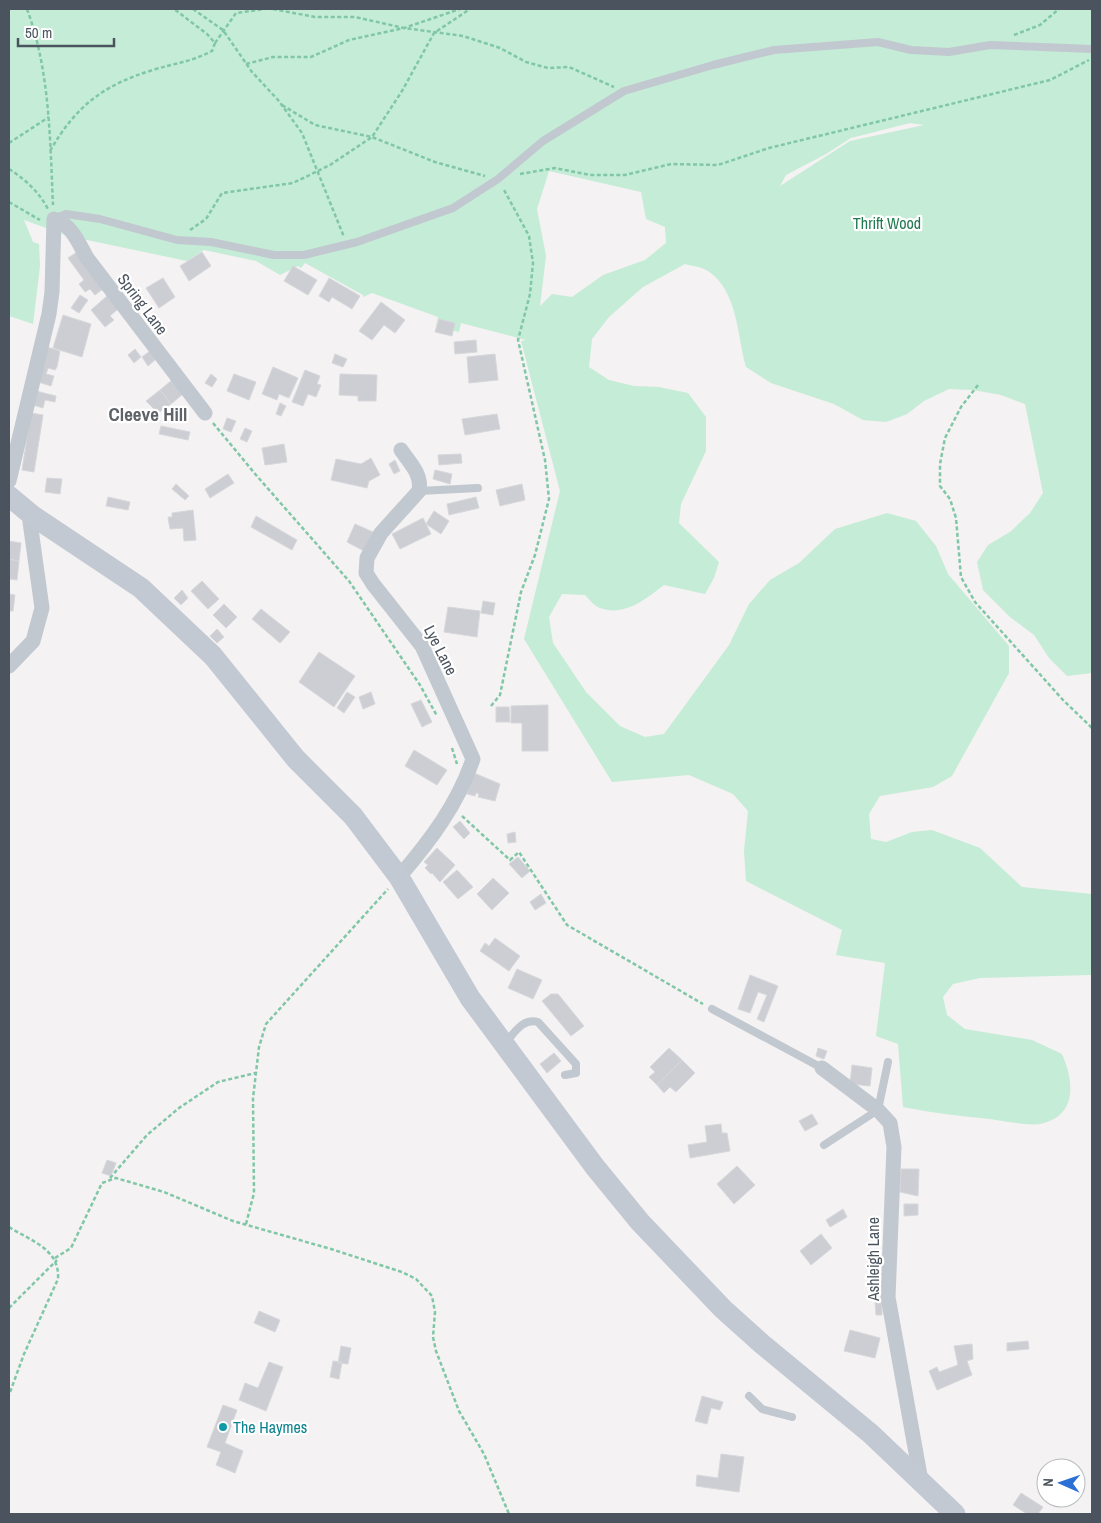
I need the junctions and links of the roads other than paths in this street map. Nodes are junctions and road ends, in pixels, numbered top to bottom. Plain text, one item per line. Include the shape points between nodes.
1 (1092, 49) edge
2 (53, 223) junction
3 (205, 413) road end
4 (401, 450) dead end
5 (9, 481) edge
6 (478, 488) dead end
7 (419, 491) junction
8 (9, 496) edge
9 (33, 516) junction
10 (9, 666) edge
11 (400, 877) junction
12 (712, 1009) road end
13 (504, 1046) junction
14 (888, 1062) dead end
15 (822, 1068) joint
16 (565, 1075) dead end
17 (878, 1110) junction
18 (824, 1145) dead end
19 (749, 1396) dead end
20 (792, 1417) dead end
21 (921, 1481) junction
22 (955, 1514) edge

1 - 2 lane via 990,45 949,52 911,50 878,42 774,50 713,65 624,91 543,141 498,179 453,208 347,244 304,254 274,256 211,242 177,240 100,218 66,214
2 - 3 street, Spring Lane via 64,222 74,233 87,258
2 - 5 street via 49,314
4 - 7 street via 416,470
6 - 7 lane
7 - 11 street, Lye Lane via 381,533 367,558 366,573 422,646 473,759 464,787 425,847
8 - 9 main road
9 - 10 street via 30,522 42,608 33,641
9 - 11 main road via 141,588 186,629 224,669 296,760 353,816
11 - 13 main road via 470,998
12 - 15 lane
13 - 16 lane via 523,1024 538,1022 576,1064 576,1073
13 - 21 main road via 595,1167 667,1252 762,1344 871,1434
14 - 17 lane
15 - 17 street, Ashleigh Lane
17 - 18 lane
17 - 21 street, Ashleigh Lane via 890,1123 894,1148 888,1297
19 - 20 lane via 762,1409
21 - 22 main road

